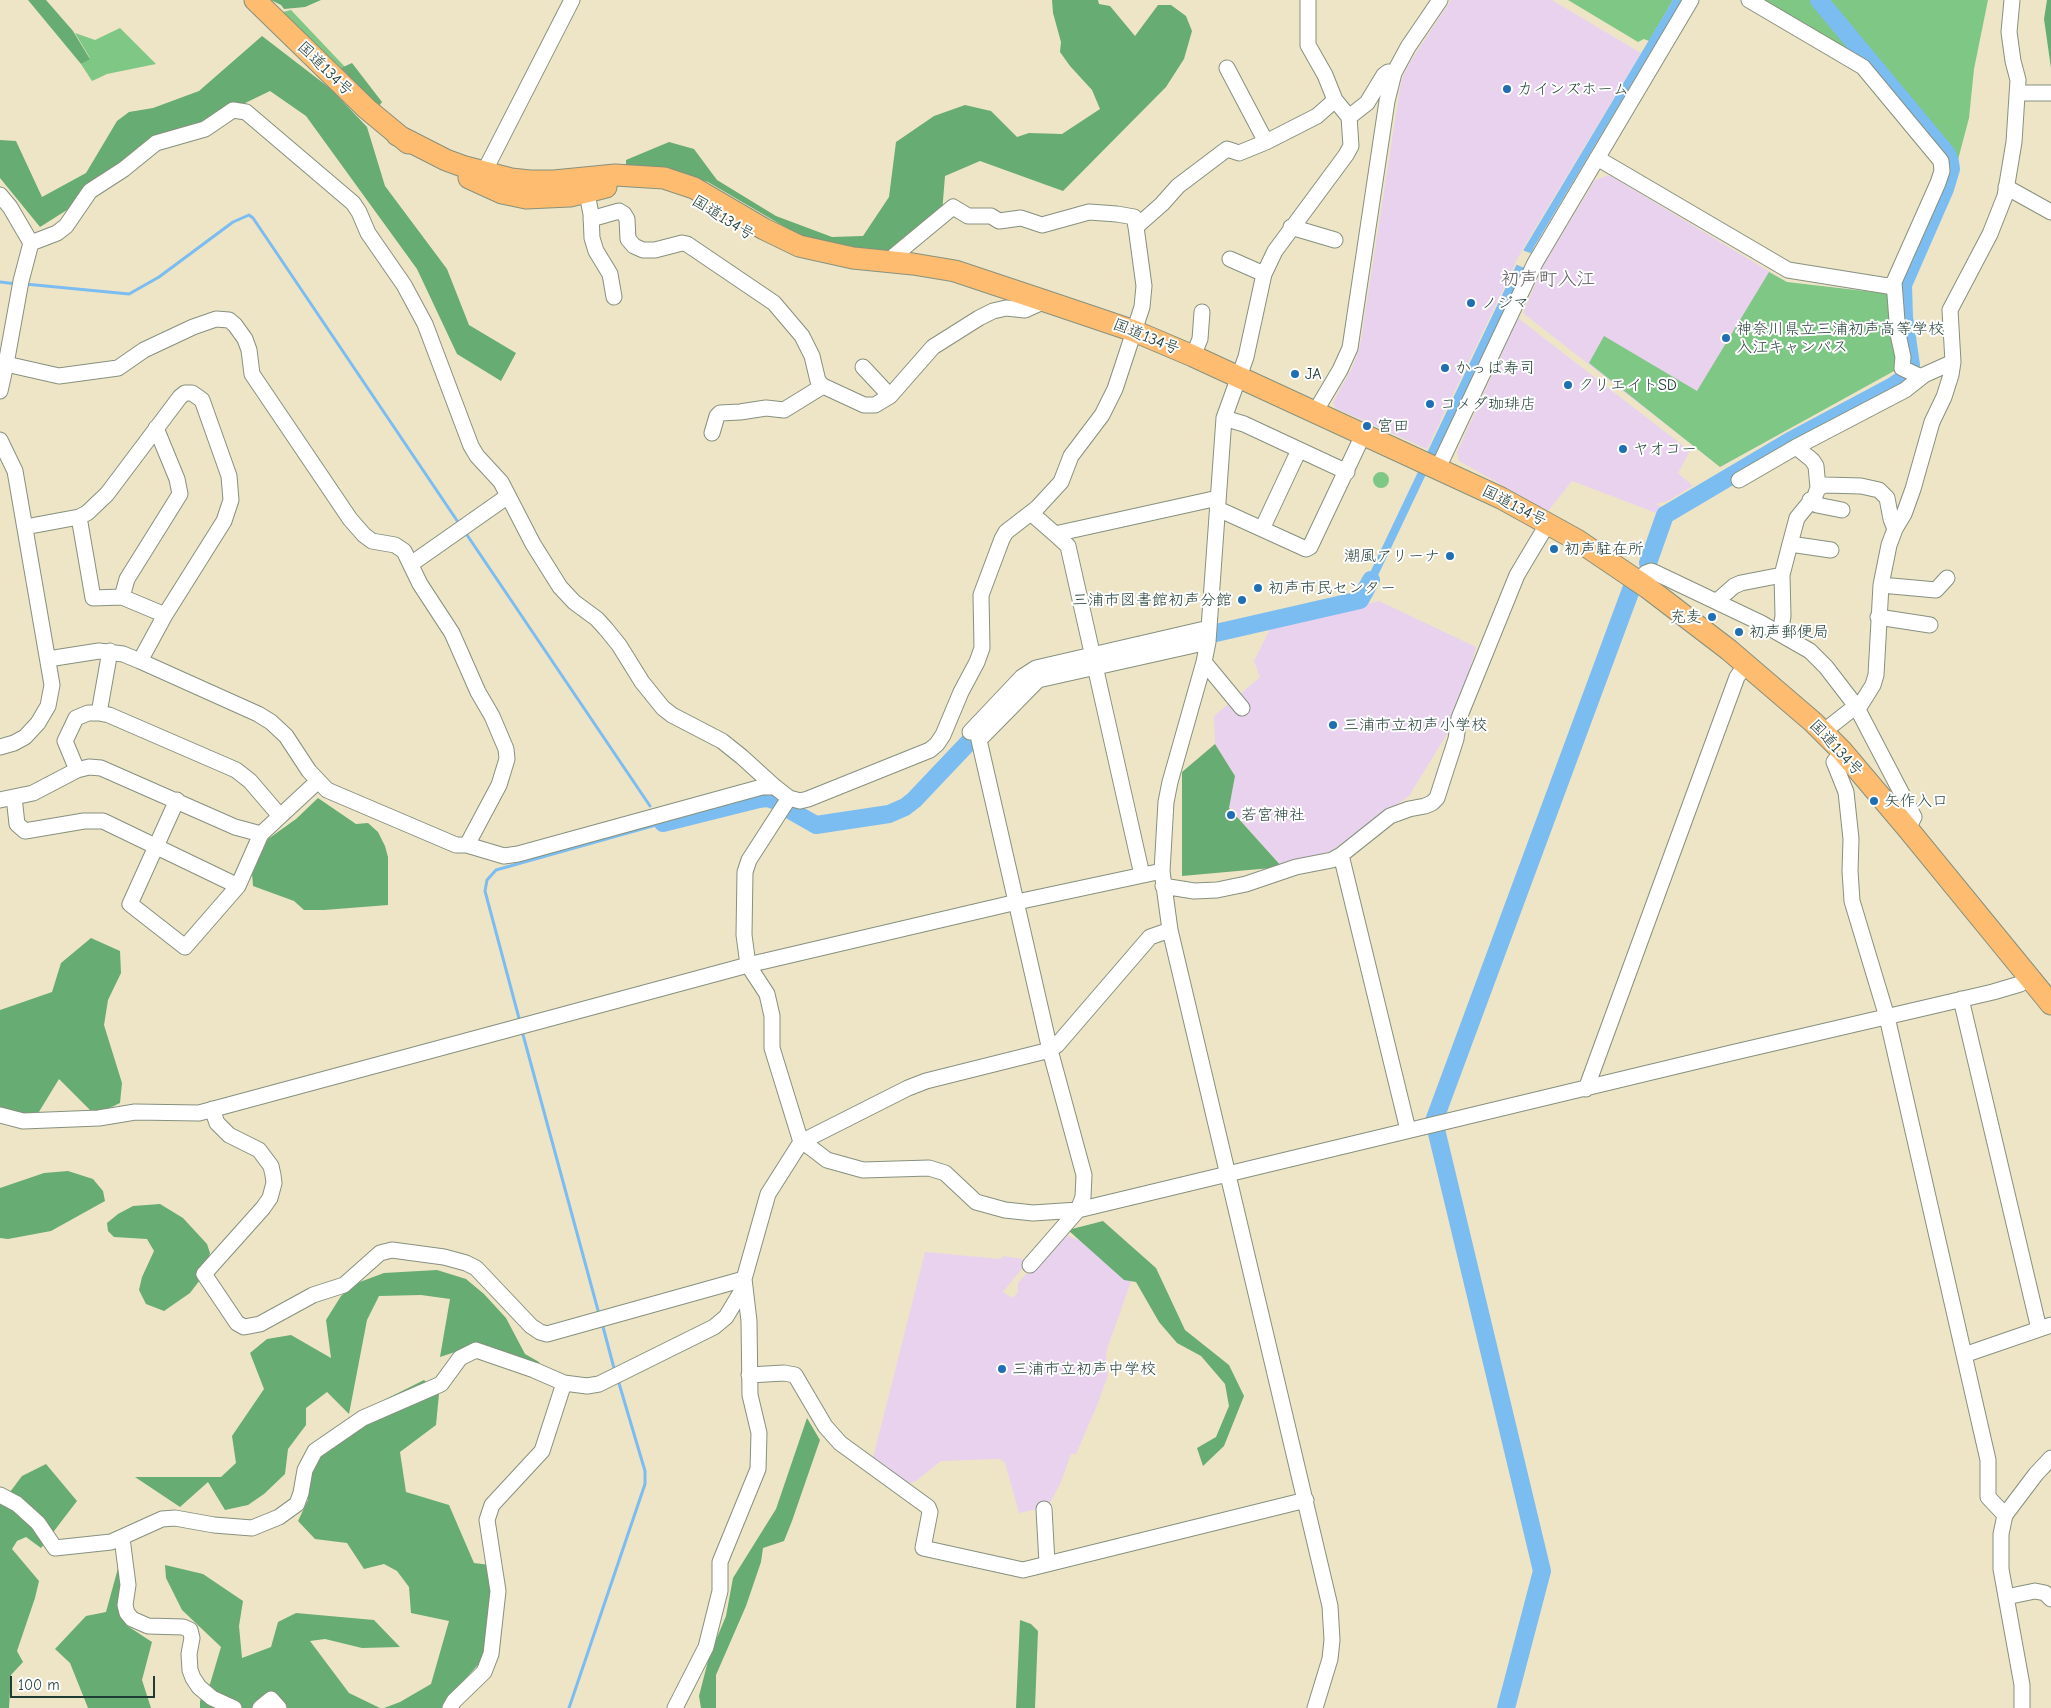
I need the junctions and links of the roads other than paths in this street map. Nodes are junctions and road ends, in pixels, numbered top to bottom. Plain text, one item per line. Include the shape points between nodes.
1 (255, 0) edge
2 (572, 0) edge
3 (1308, 0) edge
4 (1440, 0) edge
5 (1692, 0) edge
6 (1749, 0) edge
7 (2012, 0) edge
8 (1227, 68) dead end
9 (1394, 73) junction
10 (2017, 93) junction
11 (2051, 93) edge
12 (1335, 100) junction
13 (1349, 117) junction
14 (397, 135) junction
15 (1266, 142) junction
16 (1597, 158) junction
17 (484, 172) junction
18 (463, 175) junction
19 (511, 179) junction
20 (2006, 188) junction
21 (577, 194) junction
22 (0, 195) edge
23 (2051, 212) edge
24 (591, 219) junction
25 (1291, 227) junction
26 (1136, 228) junction
27 (1335, 240) dead end
28 (31, 243) junction
29 (1230, 259) dead end
30 (892, 261) junction
31 (1264, 274) junction
32 (972, 278) junction
33 (1894, 286) junction
34 (614, 297) dead end
35 (1045, 301) junction
36 (1202, 312) dead end
37 (1134, 331) junction
38 (1193, 356) junction
39 (1953, 362) junction
40 (863, 367) dead end
41 (1913, 374) junction
42 (1239, 377) junction
43 (2, 385) edge
44 (823, 386) junction
45 (890, 396) junction
46 (1315, 412) junction
47 (1224, 418) junction
48 (156, 428) junction
49 (712, 434) dead end
50 (1364, 435) junction
51 (0, 440) edge
52 (1796, 447) junction
53 (1299, 450) junction
54 (1431, 465) junction
55 (1347, 472) junction
56 (1739, 480) dead end
57 (1814, 494) junction
58 (508, 496) junction
59 (1218, 504) junction
60 (1842, 510) dead end
61 (1031, 513) junction
62 (79, 517) junction
63 (1548, 523) junction
64 (25, 527) junction
65 (1895, 529) junction
66 (1262, 530) junction
67 (1055, 534) junction
68 (1790, 544) junction
69 (1831, 550) dead end
70 (411, 564) junction
71 (1782, 575) junction
72 (1947, 578) dead end
73 (1638, 580) junction
74 (1881, 585) junction
75 (122, 597) junction
76 (1716, 601) junction
77 (165, 614) junction
78 (1878, 617) junction
79 (1930, 625) dead end
80 (1780, 634) junction
81 (1208, 635) junction
82 (110, 651) junction
83 (48, 659) junction
84 (140, 661) junction
85 (1094, 661) junction
86 (1204, 662) junction
87 (1746, 664) junction
88 (1857, 707) junction
89 (1242, 708) dead end
90 (99, 712) junction
91 (952, 715) junction
92 (1823, 732) junction
93 (975, 736) junction
94 (0, 747) edge
95 (1842, 751) junction
96 (77, 770) junction
97 (318, 781) junction
98 (775, 787) junction
99 (789, 798) junction
100 (7, 799) edge
101 (177, 800) junction
102 (280, 816) junction
103 (1908, 829) junction
104 (261, 834) junction
105 (467, 845) junction
106 (156, 846) junction
107 (1341, 856) junction
108 (1142, 876) junction
109 (1163, 879) junction
110 (238, 886) junction
111 (1017, 902) junction
112 (1170, 930) junction
113 (748, 965) junction
114 (2030, 978) junction
115 (1961, 999) junction
116 (2051, 1004) edge
117 (1887, 1017) junction
118 (1050, 1050) junction
119 (1586, 1089) junction
120 (212, 1110) junction
121 (0, 1115) edge
122 (1408, 1130) junction
123 (801, 1142) junction
124 (1227, 1176) junction
125 (1078, 1210) junction
126 (1030, 1265) dead end
127 (744, 1283) junction
128 (2045, 1327) edge
129 (1964, 1355) junction
130 (749, 1375) junction
131 (564, 1383) junction
132 (2051, 1458) edge
133 (0, 1495) edge
134 (1306, 1500) junction
135 (1044, 1509) dead end
136 (2005, 1516) junction
137 (122, 1538) junction
138 (1048, 1563) junction
139 (2006, 1597) junction
140 (2051, 1599) edge
141 (234, 1708) edge
142 (260, 1708) edge
143 (279, 1708) edge
144 (450, 1708) edge
145 (675, 1708) edge
146 (1315, 1708) edge
147 (2022, 1708) edge

1 - 14 highway, 国道134号
2 - 17 street
3 - 12 street via 1308,45
4 - 9 street
5 - 16 street
6 - 33 street via 1863,67 1941,162 1942,170
7 - 10 street via 2008,32 2018,80
8 - 15 street
9 - 13 street via 1384,75 1367,103
9 - 46 street via 1350,348
10 - 11 street
10 - 20 street via 2014,142
12 - 13 street
12 - 15 street via 1317,116
13 - 25 street via 1351,146
14 - 17 highway, 国道134号 via 446,160
14 - 18 highway, 国道134号
15 - 26 street via 1239,153 1227,149 1178,186
16 - 33 street via 1788,270
16 - 54 street via 1535,262
17 - 18 highway
17 - 19 highway, 国道134号
17 - 21 highway via 489,182 503,188 539,194
18 - 21 highway, 国道134号 via 502,193 526,198
19 - 21 highway via 530,184 574,186
19 - 30 highway, 国道134号 via 554,181 615,175 664,178 694,188 799,246 853,258
20 - 23 street
20 - 39 street via 1990,234 1950,310
21 - 24 street via 588,199
21 - 32 highway, 国道134号 via 630,184 668,189 692,196 756,239 819,265 851,270 920,271
22 - 28 street
24 - 34 street via 592,238 610,274
24 - 44 street via 619,211 627,219 628,239 634,246 655,250 687,244 774,302 802,336 812,356 818,381
25 - 27 street
25 - 31 street
26 - 30 street via 1134,217 1117,214 1089,212 1042,225 1021,218 999,221 991,216 968,216 953,206
26 - 37 street via 1144,286
28 - 43 street
28 - 58 street via 66,226 90,191 124,170 156,143 205,129 233,110 246,112 353,203 425,324 471,446 501,482
29 - 31 street
30 - 32 highway, 国道134号 via 955,271
31 - 42 street
32 - 35 highway, 国道134号
33 - 41 street via 1902,368
35 - 37 highway, 国道134号
35 - 45 street via 1025,310 1006,308 979,318 932,348
36 - 38 street via 1200,340
37 - 38 highway, 国道134号
37 - 61 street via 1109,404 1071,456 1061,482
38 - 42 highway, 国道134号
39 - 41 street
39 - 65 street via 1913,489
40 - 45 street
41 - 52 street via 1905,390
42 - 46 highway, 国道134号
42 - 47 street
43 - 70 street via 118,368 144,350 193,327 216,319 229,320 245,339 252,374 350,518 372,541 400,547
44 - 45 street via 864,406 875,405
44 - 49 street via 784,410 766,408 720,413
46 - 50 highway, 国道134号
47 - 53 street
47 - 59 street
48 - 62 street via 107,494
48 - 75 street via 180,494 127,579
48 - 77 street via 185,393 192,392 198,396 232,489 224,521
50 - 54 highway, 国道134号
50 - 55 street
51 - 64 street via 15,471
52 - 56 street
52 - 57 street via 1816,466
53 - 55 street
53 - 66 street
54 - 63 highway, 国道134号
55 - 66 street via 1310,547 1306,549
57 - 60 street via 1816,505
57 - 65 street via 1825,485 1879,490 1887,498
57 - 68 street via 1797,518
58 - 70 street
58 - 98 street via 560,588 606,629 663,708 722,741
59 - 66 street
59 - 67 street
59 - 81 street
61 - 67 street
61 - 91 street via 1006,532 983,587 980,595 982,648
62 - 64 street
62 - 75 street via 93,598
63 - 73 highway, 国道134号
63 - 107 street via 1517,575 1459,718 1456,739 1436,798 1426,806 1409,808 1390,816
64 - 83 street
65 - 74 street
67 - 85 street via 1068,546
68 - 69 street
68 - 71 street
70 - 105 street via 452,633 506,749 507,759 499,785
71 - 76 street via 1741,583
71 - 80 street
72 - 74 street via 1936,590
73 - 76 street via 1651,571
73 - 87 highway, 国道134号
74 - 78 street
75 - 77 street
76 - 80 street
77 - 84 street
78 - 79 street
78 - 88 street via 1874,685
80 - 88 street via 1810,651
81 - 85 street
81 - 86 street
82 - 83 street
82 - 84 street
82 - 90 street
83 - 94 street via 52,685 44,714 25,737
84 - 97 street via 271,722 286,736
85 - 93 street via 1033,683
85 - 108 street
86 - 89 street
86 - 109 street via 1166,802
87 - 92 highway, 国道134号
87 - 119 street via 1734,687
88 - 92 street
88 - 103 street via 1914,817
90 - 96 street via 76,718 65,741
90 - 102 street via 120,718 236,770 250,781
91 - 93 street
91 - 99 street via 943,735 930,750 808,799
92 - 95 highway, 国道134号
93 - 111 street
95 - 103 highway, 国道134号
95 - 117 street via 1834,762 1846,792 1852,900
96 - 100 street via 34,793
96 - 101 street via 102,768
97 - 102 street
97 - 105 street via 339,796 456,845
98 - 99 street
98 - 105 street via 762,787 518,854 504,856
99 - 113 street via 755,848 745,872 744,934
100 - 106 street via 17,824 24,831 103,821
101 - 104 street
101 - 106 street
102 - 104 street
103 - 114 highway, 国道134号
104 - 110 street
106 - 110 street
106 - 110 street via 130,904 185,947
107 - 109 street via 1217,890 1194,891
107 - 122 street
108 - 109 street
108 - 111 street
109 - 112 street
111 - 113 street
111 - 118 street
112 - 118 street via 1150,937
112 - 124 street
113 - 120 street
113 - 123 street via 767,994 772,1016 772,1048
114 - 115 street via 1993,992
114 - 116 highway, 国道134号
115 - 117 street
115 - 128 street
117 - 119 street
117 - 129 street
118 - 123 street via 908,1088
118 - 125 street via 1084,1175 1083,1197
119 - 122 street
120 - 121 street via 23,1121
120 - 127 street via 217,1123 229,1135 259,1150 271,1166 273,1175 270,1198 204,1274 238,1323 244,1326 260,1324 313,1295 344,1285 380,1253 392,1250 444,1257 476,1268 512,1307 540,1332 547,1334
122 - 124 street
123 - 125 street via 827,1160 863,1170 929,1168 945,1173 967,1195 984,1205 1033,1213
123 - 127 street via 768,1194
124 - 125 street
124 - 134 street
125 - 126 street
127 - 130 street via 750,1321
127 - 131 street via 726,1317 714,1327 618,1375 588,1386
128 - 129 street
129 - 136 street via 1988,1460 1988,1497
130 - 138 street via 795,1374 824,1426 840,1444 928,1507 930,1512 923,1548 1022,1570
130 - 145 street via 750,1395 760,1433 758,1469 720,1562 720,1591 706,1647
131 - 137 street via 476,1350 460,1358 441,1384 363,1418 315,1451 305,1470 297,1504 279,1517 252,1528 162,1519
131 - 144 street via 542,1451 492,1504 487,1520 498,1591 491,1654 484,1672
132 - 136 street
133 - 137 street via 17,1504 38,1524 55,1548
134 - 138 street
134 - 146 street via 1332,1622 1330,1660
135 - 138 street
136 - 139 street via 2000,1556
137 - 141 street via 128,1585 127,1613 140,1624 190,1630 189,1662 193,1678 212,1698
139 - 140 street via 2035,1591
139 - 147 street via 2022,1685
142 - 143 street via 271,1699

